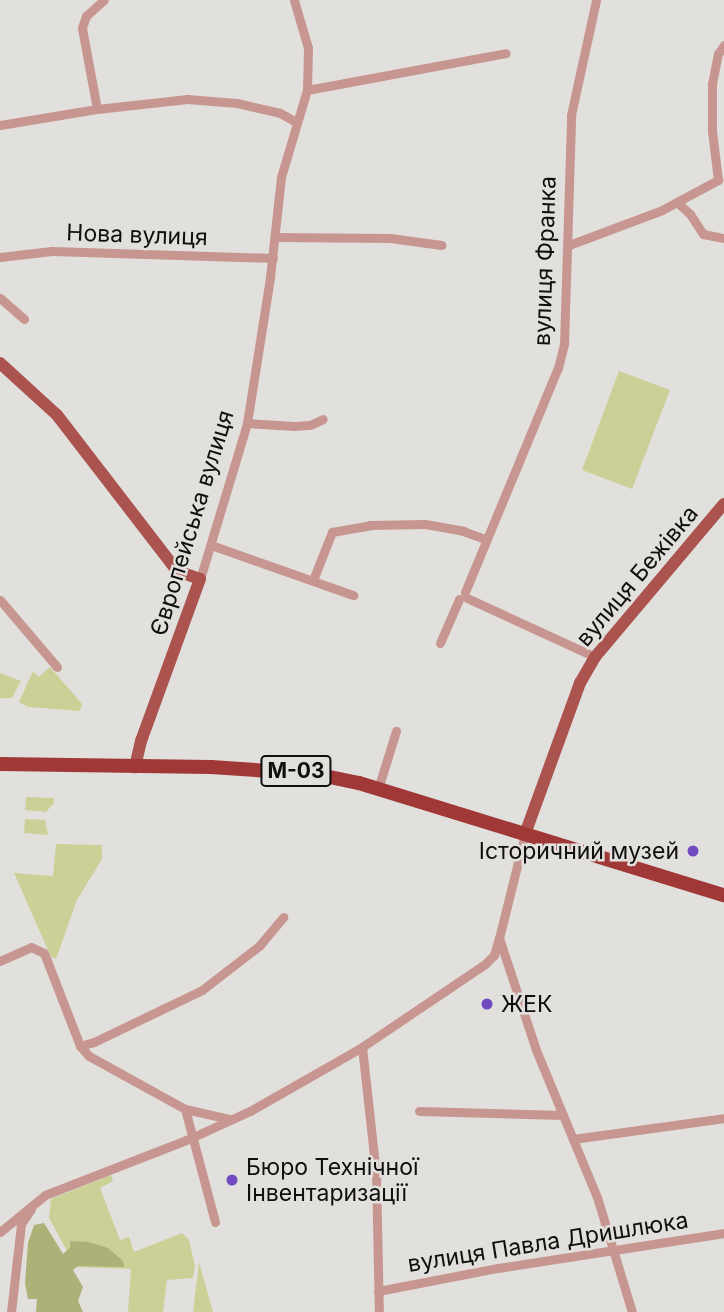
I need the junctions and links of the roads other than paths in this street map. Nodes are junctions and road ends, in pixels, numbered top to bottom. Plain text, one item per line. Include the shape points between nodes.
1 (104, 0) edge
2 (295, 0) edge
3 (596, 0) edge
4 (724, 45) edge
5 (506, 53) dead end
6 (307, 90) junction
7 (97, 109) junction
8 (296, 122) junction
9 (0, 125) edge
10 (677, 202) junction
11 (275, 237) junction
12 (724, 238) edge
13 (442, 245) dead end
14 (569, 246) junction
15 (0, 257) edge
16 (273, 258) junction
17 (0, 298) edge
18 (24, 319) dead end
19 (0, 363) edge
20 (323, 419) dead end
21 (247, 423) junction
22 (724, 504) edge
23 (485, 539) junction
24 (211, 545) junction
25 (200, 579) junction
26 (313, 580) junction
27 (352, 595) dead end
28 (464, 596) junction
29 (0, 600) edge
30 (440, 643) dead end
31 (595, 657) junction
32 (57, 667) dead end
33 (396, 730) dead end
34 (0, 764) edge
35 (135, 767) junction
36 (378, 789) junction
37 (525, 834) junction
38 (724, 895) edge
39 (283, 917) dead end
40 (499, 938) junction
41 (0, 961) edge
42 (80, 1045) junction
43 (362, 1047) junction
44 (186, 1109) junction
45 (419, 1111) dead end
46 (563, 1115) junction
47 (724, 1118) edge
48 (231, 1119) junction
49 (191, 1138) junction
50 (573, 1139) junction
51 (35, 1201) junction
52 (215, 1222) dead end
53 (0, 1232) edge
54 (724, 1233) edge
55 (614, 1249) junction
56 (378, 1291) junction
57 (11, 1312) edge
58 (379, 1312) edge
59 (632, 1312) edge

1 - 7 street via 86,16 82,28
2 - 6 street, Європейська вулиця via 308,48
3 - 14 street, вулиця Франка via 571,115
4 - 10 street via 712,84 718,180
5 - 6 street
6 - 8 street, Європейська вулиця
7 - 8 street via 187,99 237,103 280,113
7 - 9 street
8 - 11 street, Європейська вулиця via 281,177
10 - 12 street via 703,234
10 - 14 street
11 - 13 street via 378,237
11 - 16 street, Європейська вулиця
14 - 23 street, вулиця Франка via 564,344 558,368
15 - 16 street, Нова вулиця via 52,251
16 - 21 street, Європейська вулиця
17 - 18 street
19 - 25 main road via 57,415 177,571
20 - 21 street via 302,426
21 - 24 street, Європейська вулиця
22 - 31 main road, вулиця Бежівка
23 - 26 street via 425,524 370,525 332,532
23 - 28 street, вулиця Франка
24 - 25 street, Європейська вулиця
24 - 26 street
25 - 35 main road, Європейська вулиця
26 - 27 street
28 - 30 street, вулиця Франка
28 - 31 street
29 - 32 street
31 - 37 main road, вулиця Бежівка via 566,719
33 - 36 street
34 - 35 highway, М-03
35 - 36 highway, М-03 via 273,769
36 - 37 highway, М-03
37 - 38 highway, М-03
37 - 40 street
39 - 42 street via 259,946 202,990
40 - 43 street via 494,955 485,964
40 - 46 street
41 - 42 street via 31,947 44,953
42 - 44 street via 89,1056
43 - 48 street
43 - 56 street via 376,1174
44 - 48 street
44 - 49 street
45 - 46 street
46 - 50 street
47 - 50 street
48 - 49 street
49 - 51 street
49 - 52 street
50 - 55 street
51 - 53 street
51 - 57 street via 21,1224
54 - 55 street, вулиця Павла Дришлюка
55 - 56 street, вулиця Павла Дришлюка
55 - 59 street
56 - 58 street

